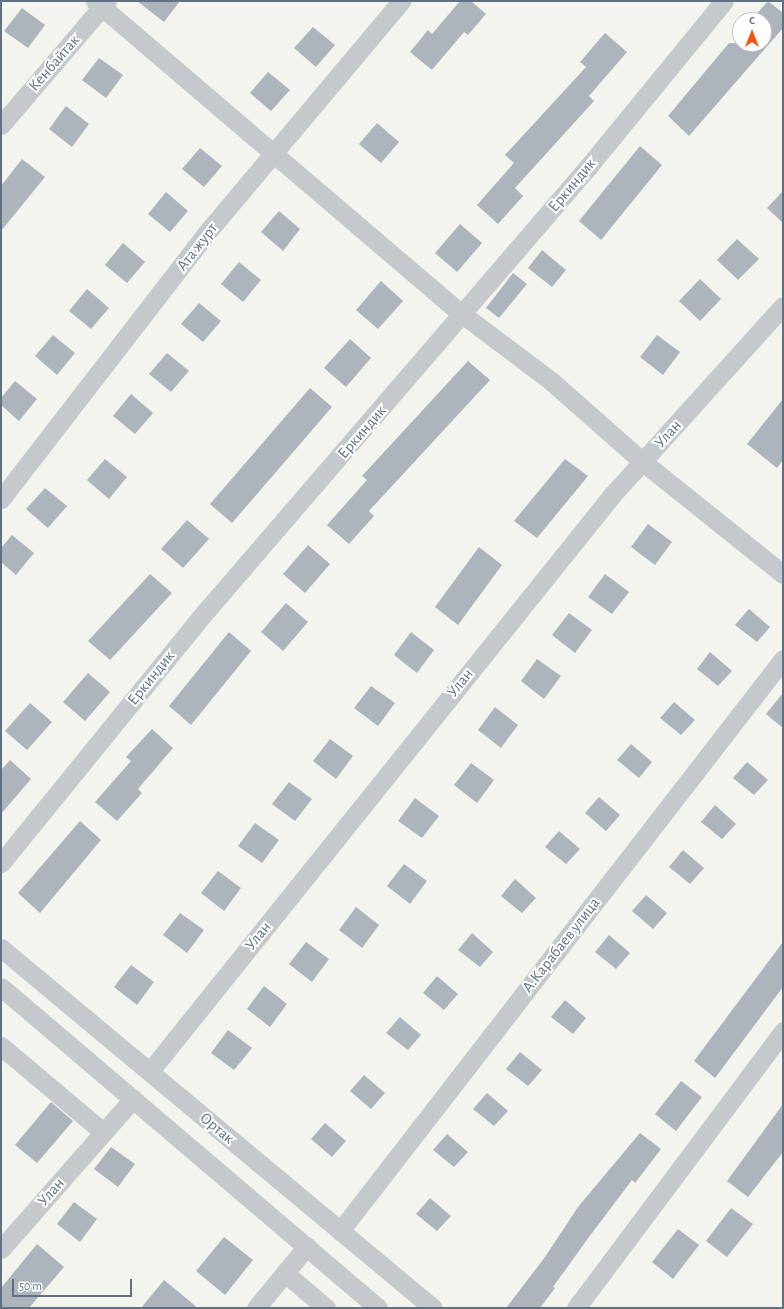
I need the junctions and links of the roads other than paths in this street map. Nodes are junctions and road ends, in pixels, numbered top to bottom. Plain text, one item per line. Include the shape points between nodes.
1 (401, 1) edge
2 (724, 1) edge
3 (101, 3) edge
4 (1, 125) edge
5 (273, 154) junction
6 (783, 306) edge
7 (462, 314) junction
8 (643, 462) junction
9 (1, 498) edge
10 (783, 574) edge
11 (783, 659) edge
12 (1, 863) edge
13 (1, 948) edge
14 (1, 987) edge
15 (783, 1031) edge
16 (1, 1046) edge
17 (150, 1071) junction
18 (133, 1099) junction
19 (103, 1132) junction
20 (340, 1231) junction
21 (308, 1246) junction
22 (1, 1249) edge
23 (286, 1273) junction
24 (256, 1308) edge
25 (326, 1308) edge
26 (378, 1308) edge
27 (433, 1308) edge
28 (576, 1308) edge

1 - 5 street, Ата журт
2 - 7 street, Еркиндик
3 - 4 street, Кенбайтак
3 - 5 street
5 - 7 street
5 - 9 street, Ата журт via 204,236
6 - 8 street, Улан
7 - 8 street via 550,380
7 - 12 street, Еркиндик via 206,611
8 - 10 street
8 - 17 street, Улан via 613,494
11 - 20 street, А.Карабаев улица
13 - 17 street, Ортак
14 - 18 street, Ортак
15 - 28 street
16 - 19 street
17 - 20 street, Ортак
18 - 19 street, Улан
18 - 21 street, Ортак
19 - 22 street, Улан
20 - 27 street, Ортак
21 - 23 street
21 - 26 street, Ортак
23 - 24 street
23 - 25 street

